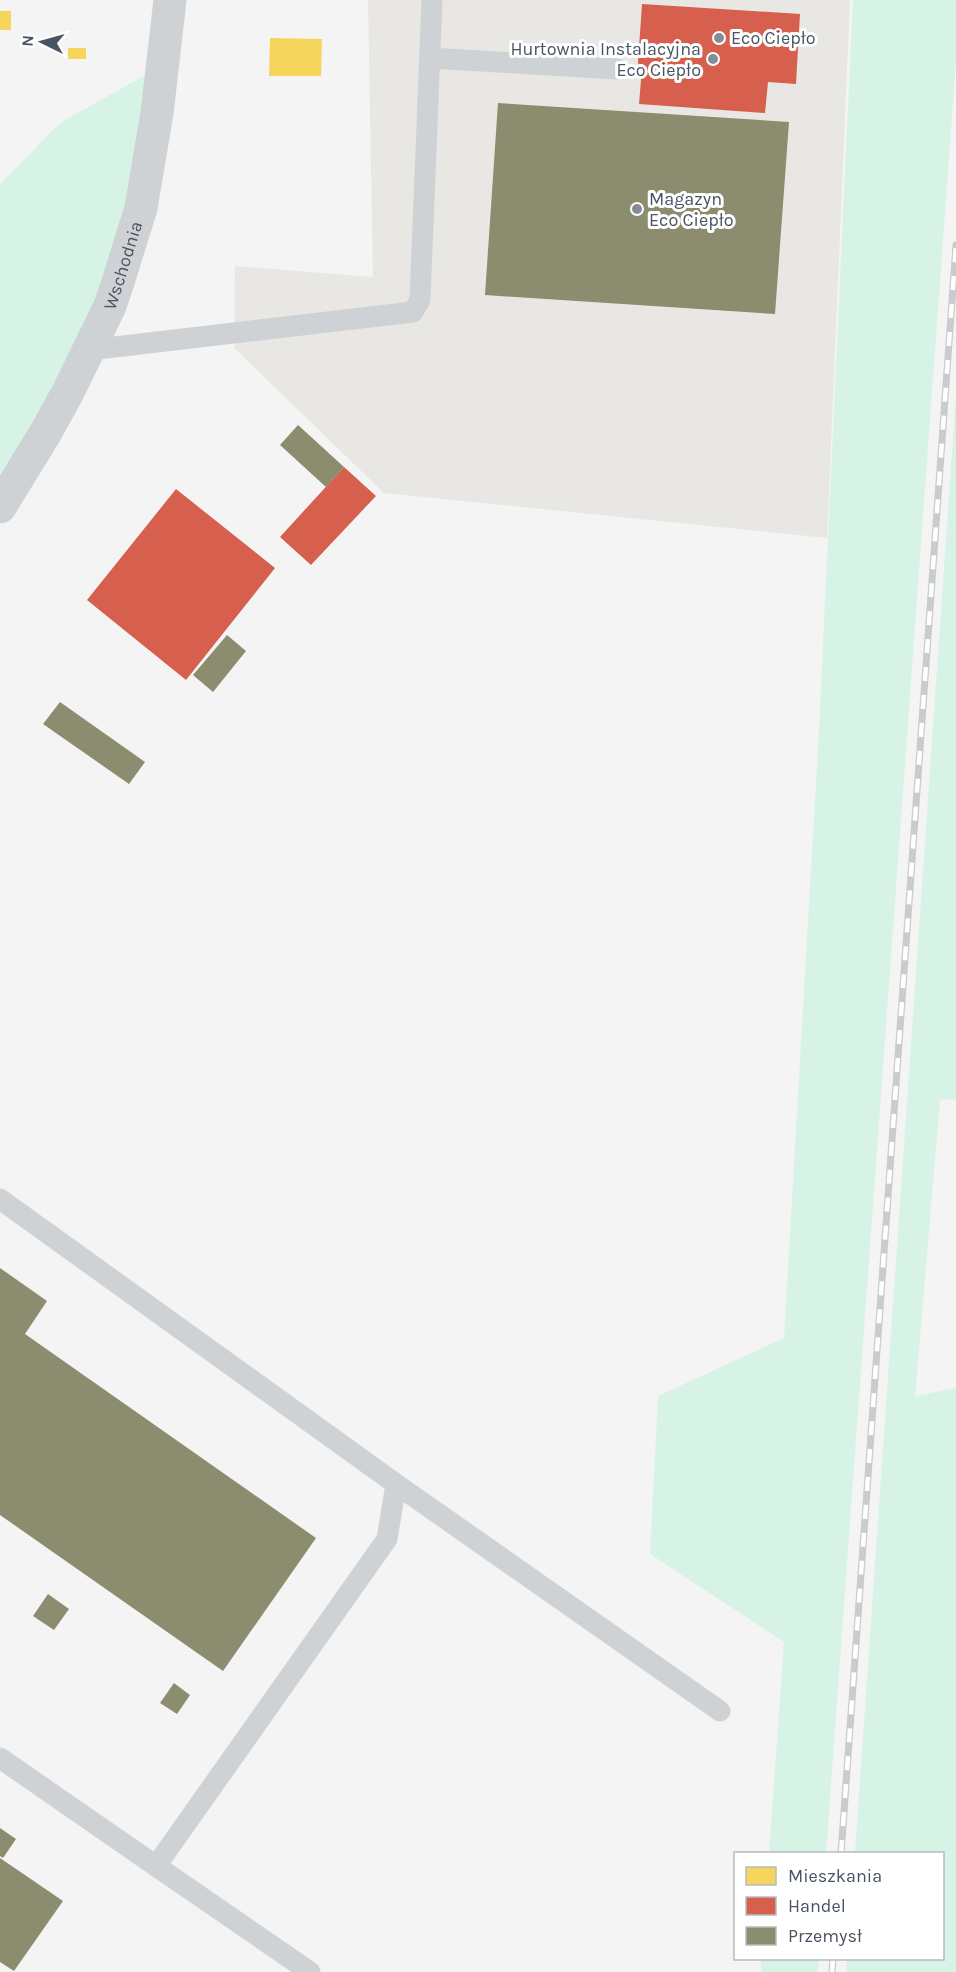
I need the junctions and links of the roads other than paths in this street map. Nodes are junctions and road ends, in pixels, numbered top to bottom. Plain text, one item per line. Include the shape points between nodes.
1 (170, 0) edge
2 (432, 0) edge
3 (430, 58) junction
4 (617, 69) dead end
5 (89, 350) junction
6 (0, 507) edge
7 (0, 1199) edge
8 (396, 1484) junction
9 (720, 1712) dead end
10 (0, 1758) edge
11 (156, 1866) junction
12 (310, 1972) edge

1 - 5 street, Wschodnia via 141,208 110,306
2 - 3 lane
3 - 4 lane
3 - 5 lane via 420,300 413,312
5 - 6 street, Wschodnia via 46,432
7 - 8 lane
8 - 9 lane
8 - 11 lane via 387,1539
10 - 11 lane
11 - 12 lane

